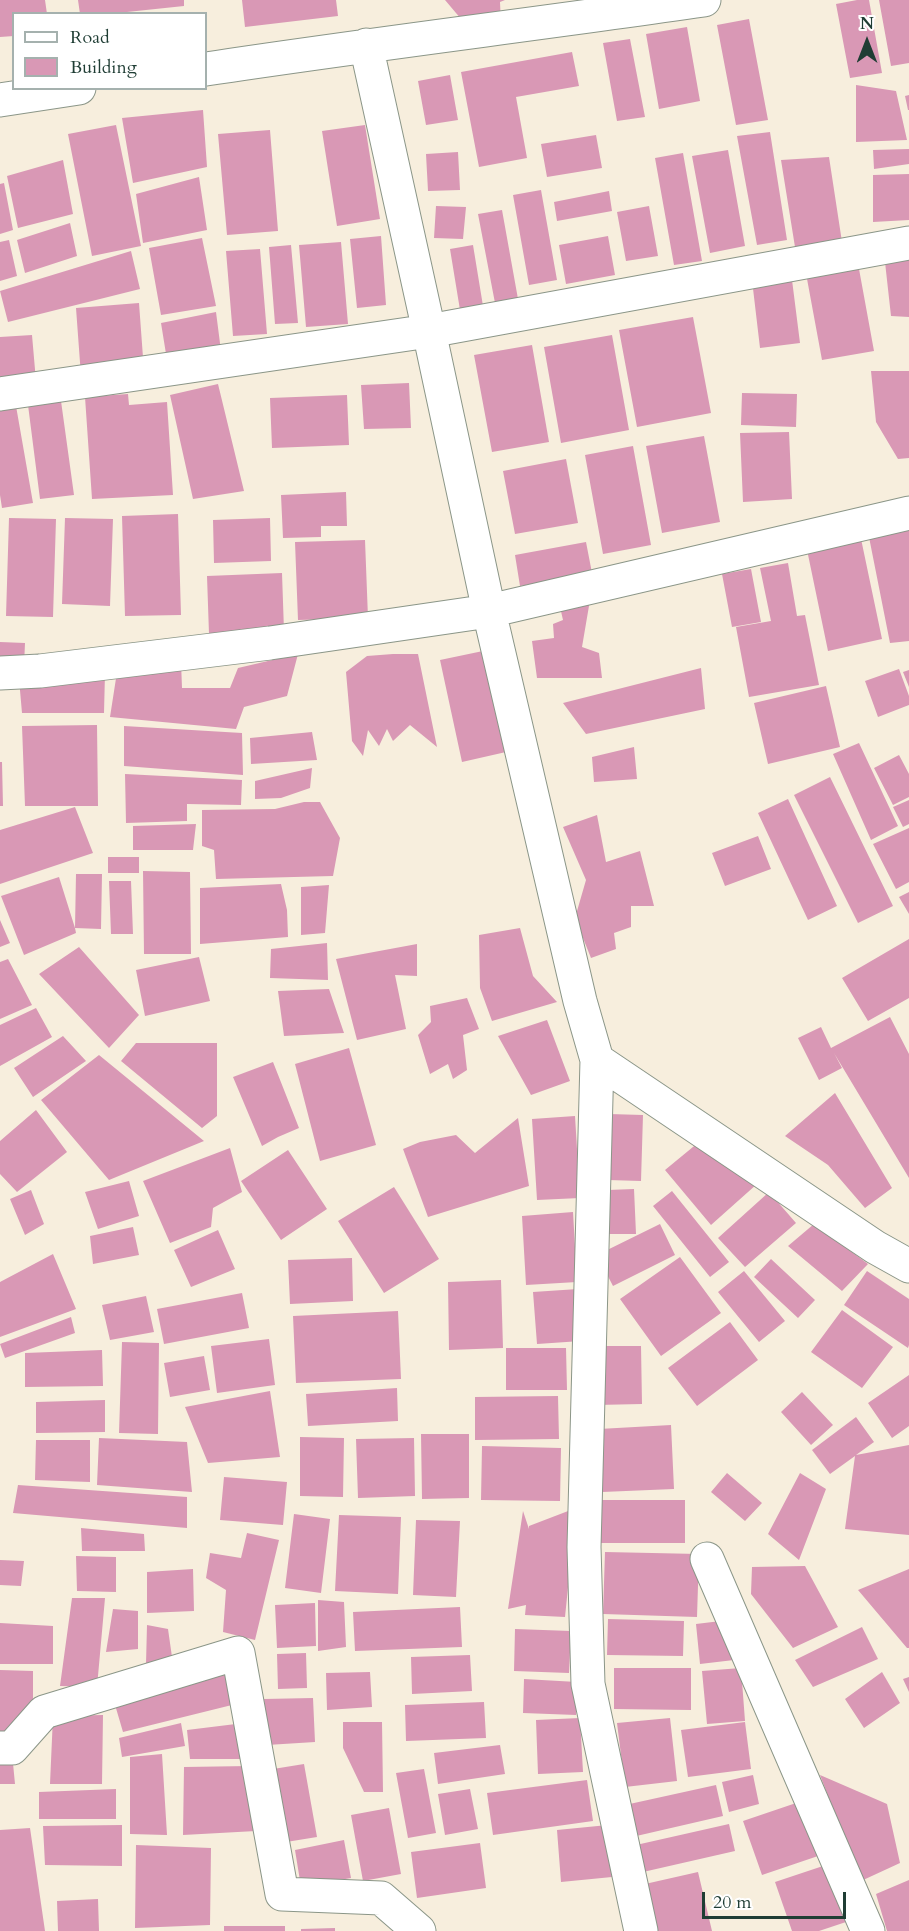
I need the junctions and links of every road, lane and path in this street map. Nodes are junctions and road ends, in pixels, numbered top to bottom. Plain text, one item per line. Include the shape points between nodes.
1 (704, 0) edge
2 (589, 8) edge
3 (366, 45) junction
4 (207, 69) edge
5 (65, 90) edge
6 (0, 100) edge
7 (909, 243) edge
8 (429, 331) junction
9 (0, 394) edge
10 (909, 513) edge
11 (489, 611) junction
12 (0, 673) edge
13 (597, 1060) junction
14 (909, 1266) edge
15 (707, 1558) dead end
16 (0, 1748) edge
17 (419, 1931) edge
18 (641, 1931) edge
19 (868, 1931) edge

1 - 2 street
2 - 3 street via 501,29
3 - 4 street
3 - 8 street
5 - 6 street
7 - 8 street
8 - 9 street
8 - 11 street
10 - 11 street
11 - 12 street via 270,643
11 - 13 street
13 - 14 street
13 - 18 street via 584,1547 588,1684
15 - 19 street
16 - 17 street via 12,1748 44,1712 238,1653 282,1894 381,1898

